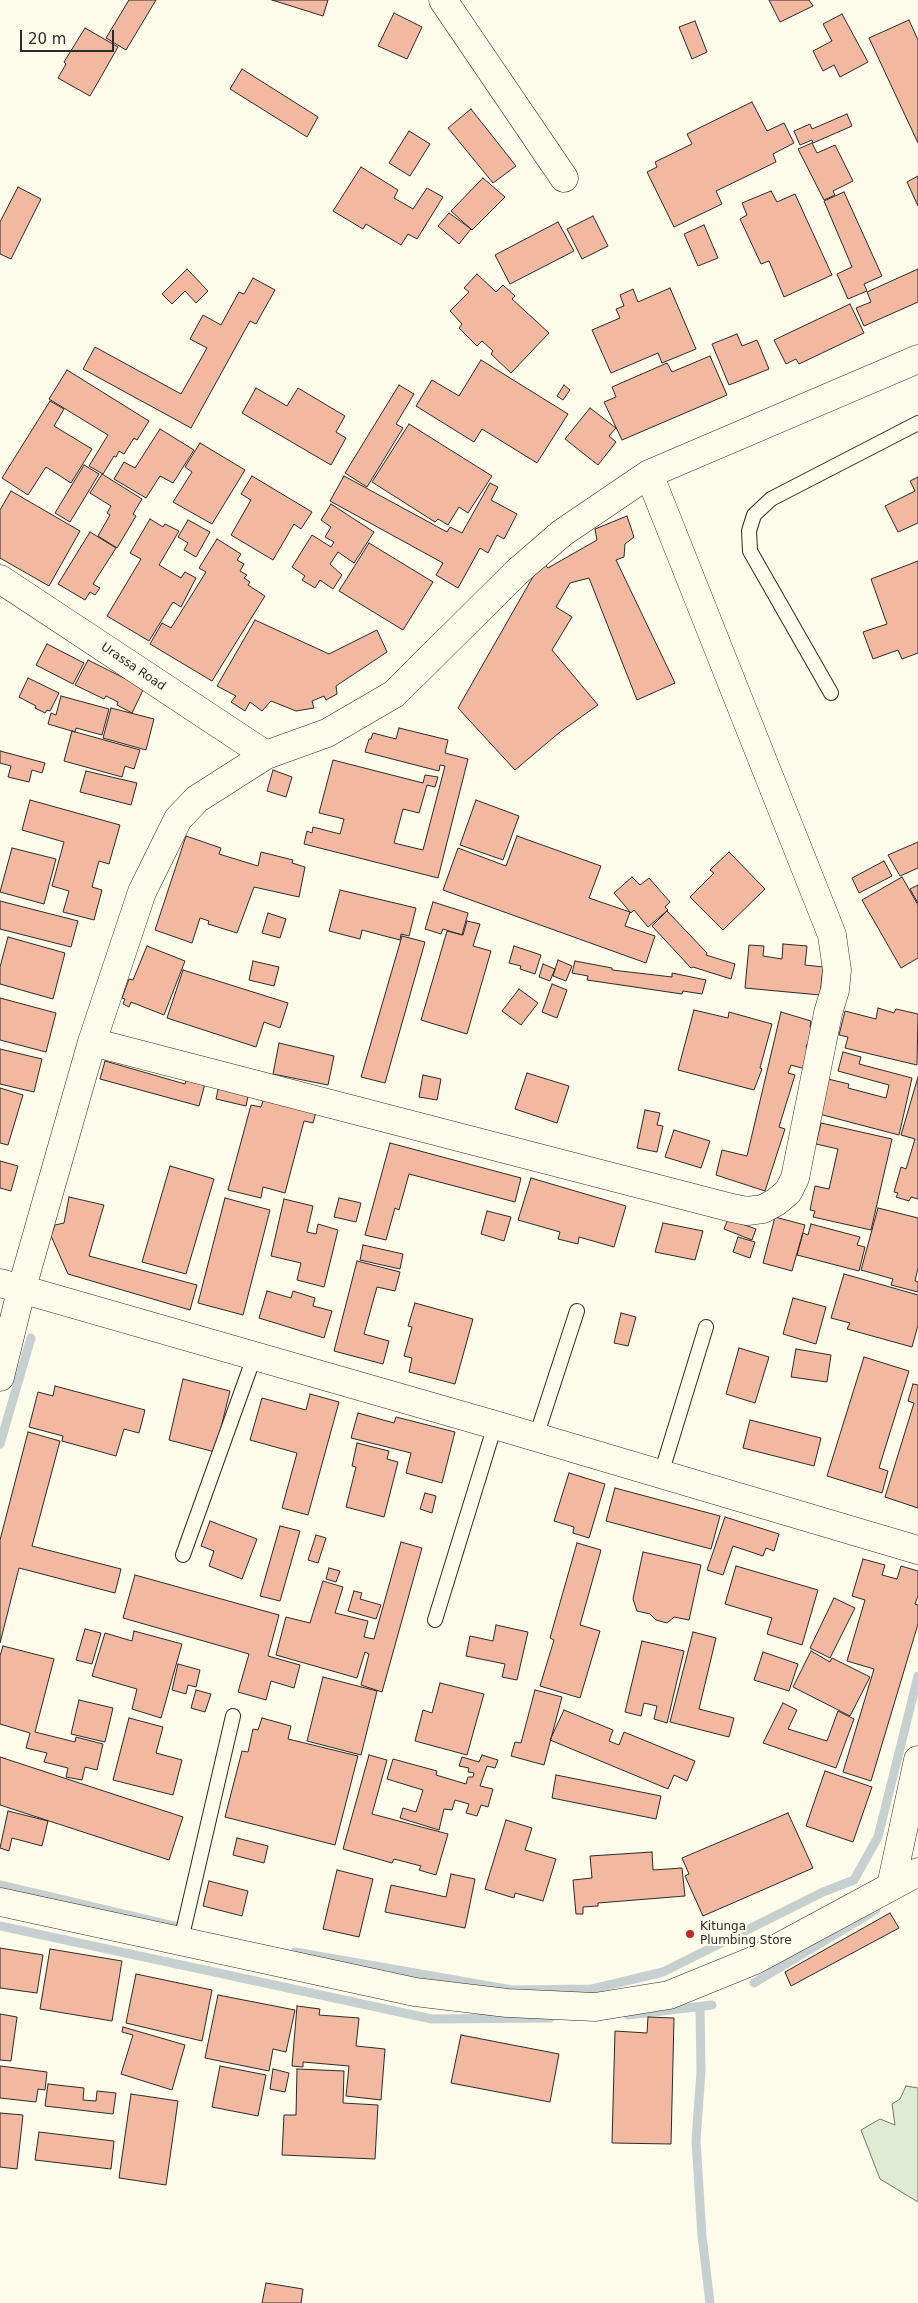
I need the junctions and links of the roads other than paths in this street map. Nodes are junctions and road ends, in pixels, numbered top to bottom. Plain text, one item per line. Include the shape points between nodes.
1 (443, 0) edge
2 (564, 178) dead end
3 (918, 360) edge
4 (918, 422) edge
5 (649, 474) junction
6 (0, 579) edge
7 (831, 694) dead end
8 (266, 756) junction
9 (92, 1042) junction
10 (10, 1287) edge
11 (577, 1311) dead end
12 (706, 1327) dead end
13 (254, 1357) junction
14 (0, 1377) edge
15 (495, 1425) junction
16 (536, 1437) junction
17 (661, 1474) junction
18 (918, 1550) edge
19 (183, 1555) dead end
20 (435, 1620) dead end
21 (233, 1716) dead end
22 (918, 1760) edge
23 (918, 1872) edge
24 (891, 1886) junction
25 (0, 1902) edge
26 (181, 1940) junction

1 - 2 street
3 - 5 street
4 - 7 lane via 772,499 754,514 749,531 750,551
5 - 8 street via 562,533 518,570 394,694 327,733
5 - 9 street via 832,935 837,970 835,990 795,1178 788,1192 763,1209 747,1211 732,1208
6 - 8 street, Urassa Road
8 - 9 street via 196,799 178,819 142,892
9 - 10 street
10 - 13 street
10 - 14 street
11 - 16 lane
12 - 17 lane
13 - 15 street
13 - 19 lane
15 - 16 street
15 - 20 lane
16 - 17 street
17 - 18 street
21 - 26 lane
22 - 24 street
23 - 24 street
24 - 26 street via 746,1964 669,1995 595,2007 507,2003 415,1992
25 - 26 street

